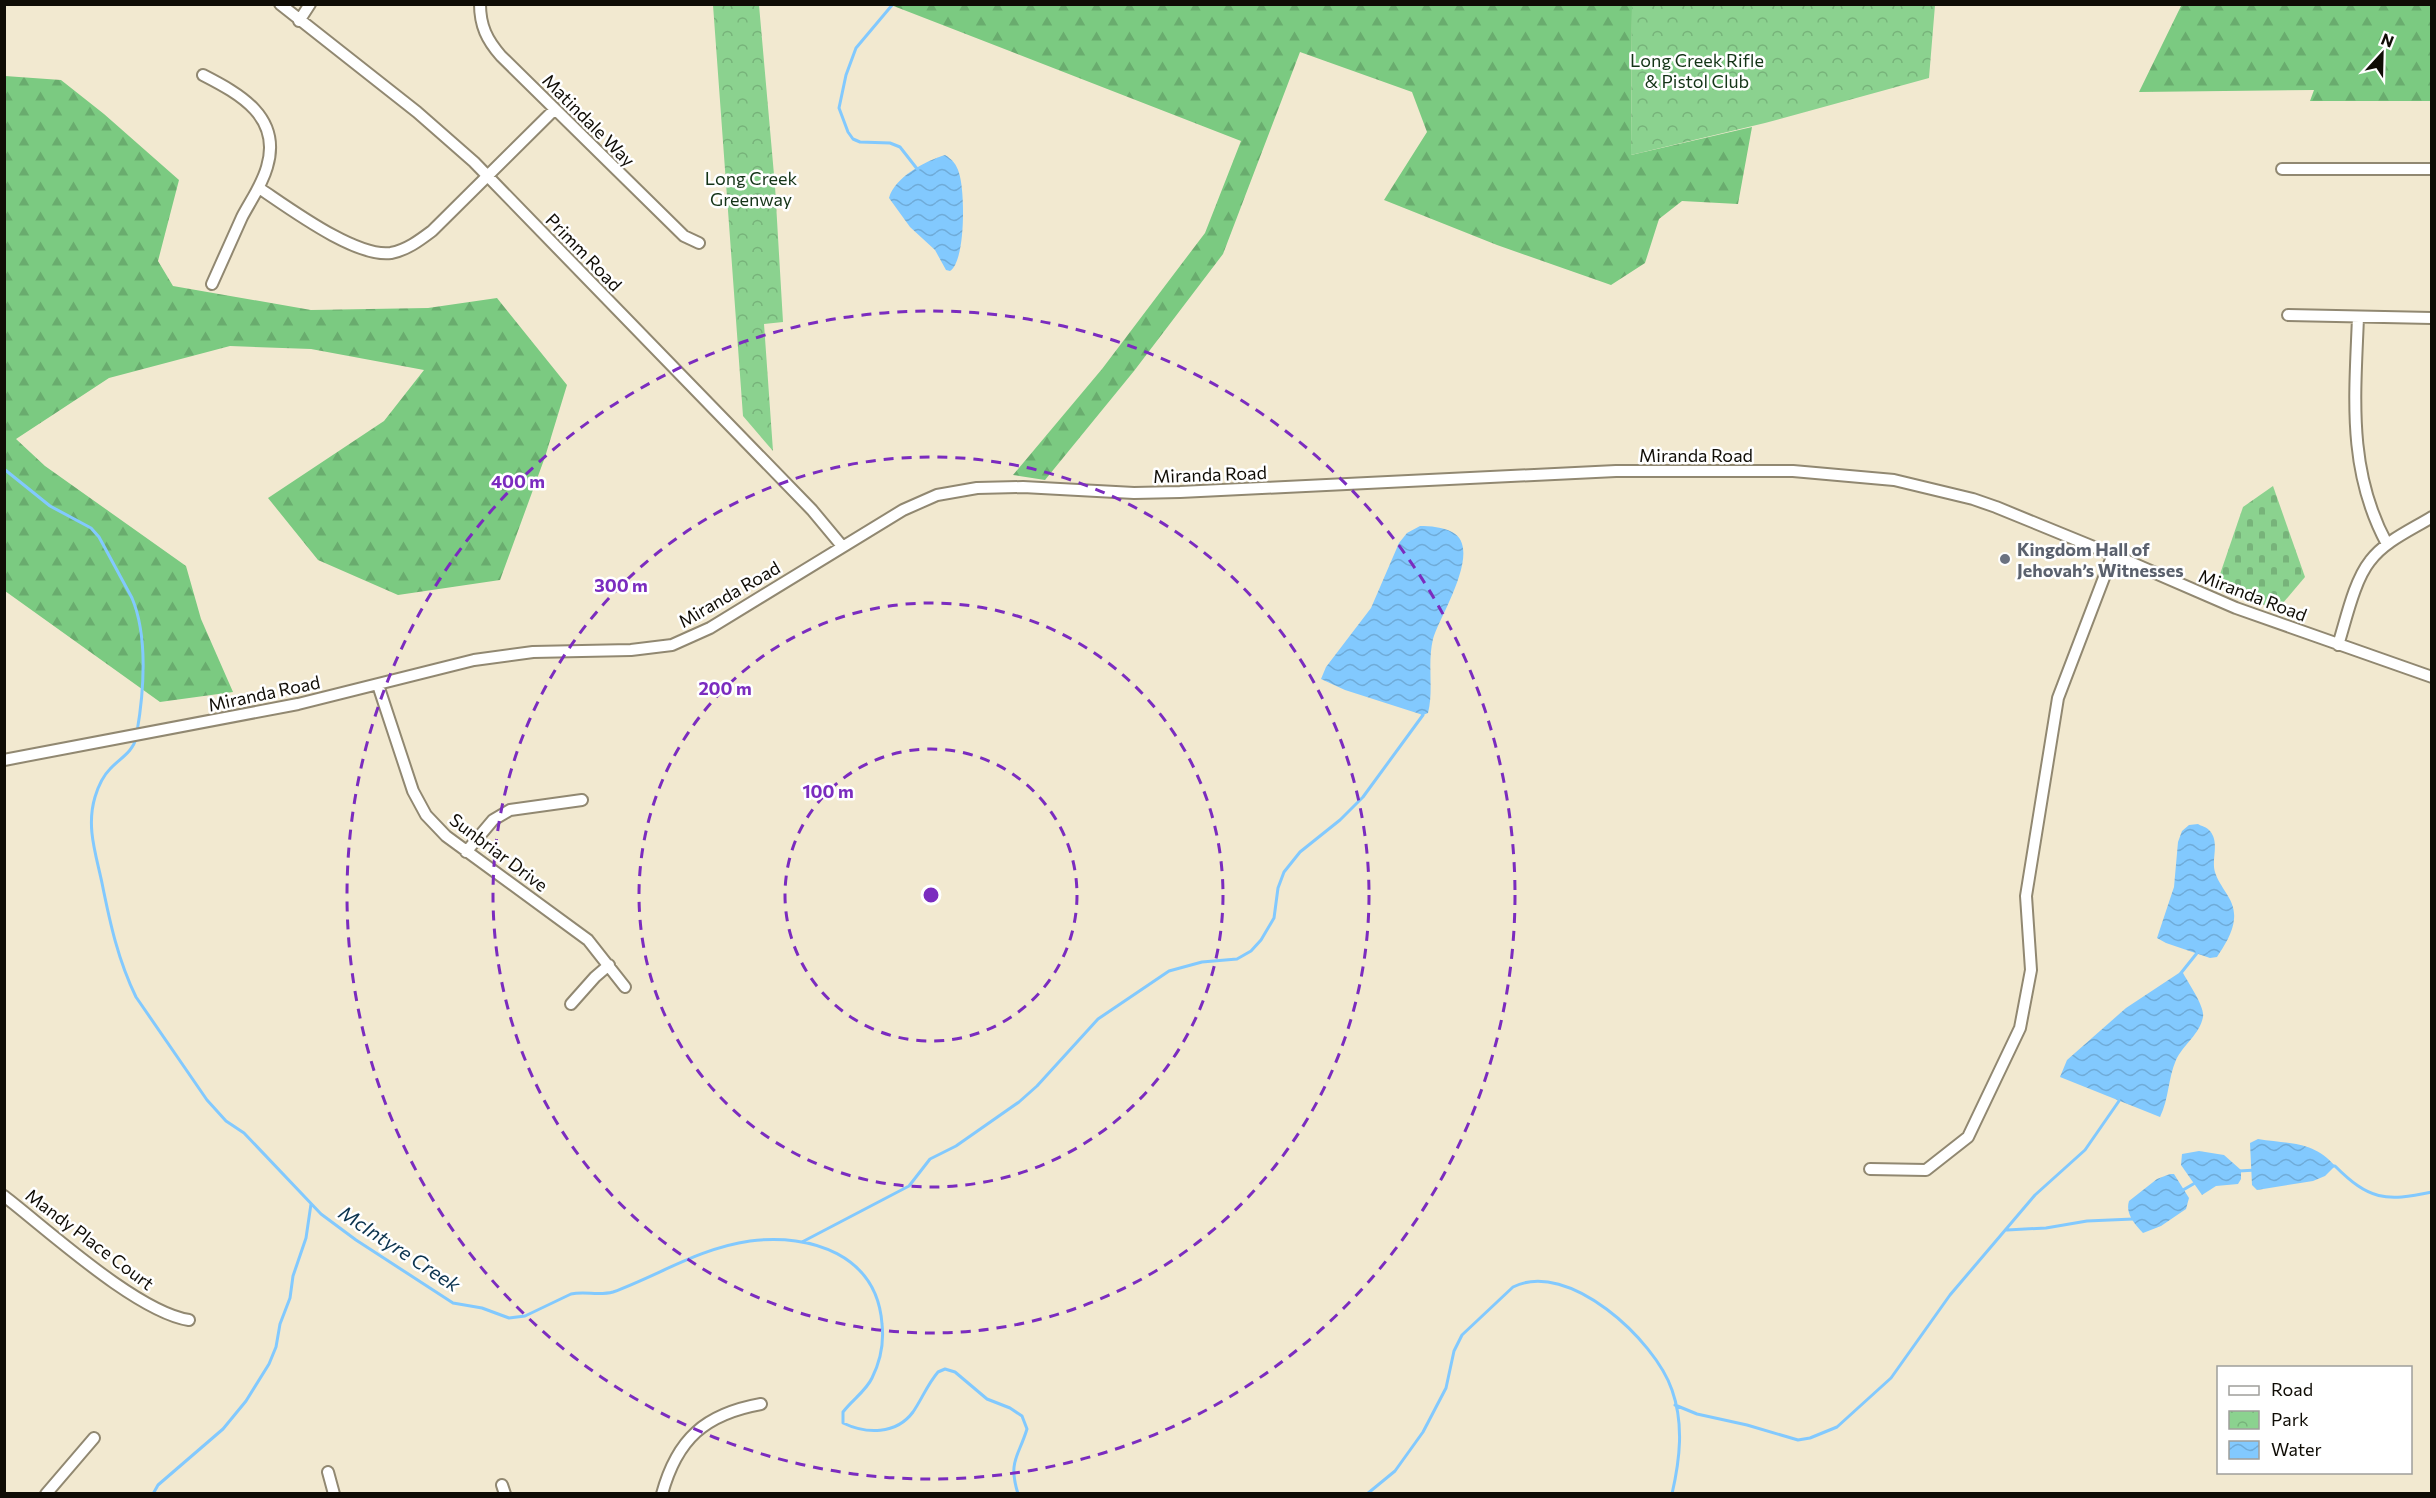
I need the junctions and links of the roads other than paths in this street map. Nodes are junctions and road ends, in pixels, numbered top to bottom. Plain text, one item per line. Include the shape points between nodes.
1 (280, 4) edge
2 (310, 4) edge
3 (480, 4) edge
4 (299, 21) junction
5 (203, 75) dead end
6 (555, 109) junction
7 (2282, 169) dead end
8 (2432, 169) edge
9 (488, 176) junction
10 (259, 188) junction
11 (699, 243) dead end
12 (212, 284) dead end
13 (2288, 315) dead end
14 (2358, 317) junction
15 (2432, 318) edge
16 (2432, 517) edge
17 (2387, 544) junction
18 (842, 546) junction
19 (2113, 555) junction
20 (2338, 645) junction
21 (2432, 677) edge
22 (378, 685) junction
23 (4, 760) edge
24 (582, 800) dead end
25 (466, 852) junction
26 (609, 965) junction
27 (625, 987) dead end
28 (571, 1004) dead end
29 (1870, 1169) dead end
30 (4, 1196) edge
31 (189, 1320) dead end
32 (761, 1404) dead end
33 (94, 1438) dead end
34 (328, 1472) dead end
35 (46, 1494) edge
36 (334, 1494) edge
37 (662, 1494) edge

1 - 4 street, Primm Road
2 - 4 street
3 - 6 street, Matindale Way via 483,30 490,43
4 - 9 street, Primm Road via 417,112
5 - 10 street via 244,98 263,120 269,157
6 - 9 street
6 - 11 street, Matindale Way via 684,236
7 - 8 street
9 - 10 street via 432,231 391,253 369,252 349,245
9 - 18 street, Primm Road via 812,510
10 - 12 street
13 - 14 street
14 - 15 street
14 - 17 street via 2354,427 2376,523
16 - 17 street
17 - 20 street via 2369,561
18 - 19 street, Miranda Road via 920,502 976,488 1134,493 1616,471 1763,471 1861,476 1914,484 1996,507
18 - 22 street, Miranda Road via 710,628 672,645 513,654
19 - 20 street, Miranda Road via 2236,608
19 - 29 street via 2058,698 2026,896 2031,970 2020,1028 1968,1137 1926,1170
20 - 21 street, Miranda Road
22 - 23 street, Miranda Road
22 - 25 street, Sunbriar Drive via 417,799 426,815
24 - 25 street via 510,810 493,820
25 - 26 street, Sunbriar Drive via 575,929
26 - 27 street, Sunbriar Drive
26 - 28 street
30 - 31 street, Mandy Place Court via 128,1290 158,1310
32 - 37 street via 725,1412 693,1434 671,1465
33 - 35 street
34 - 36 street

